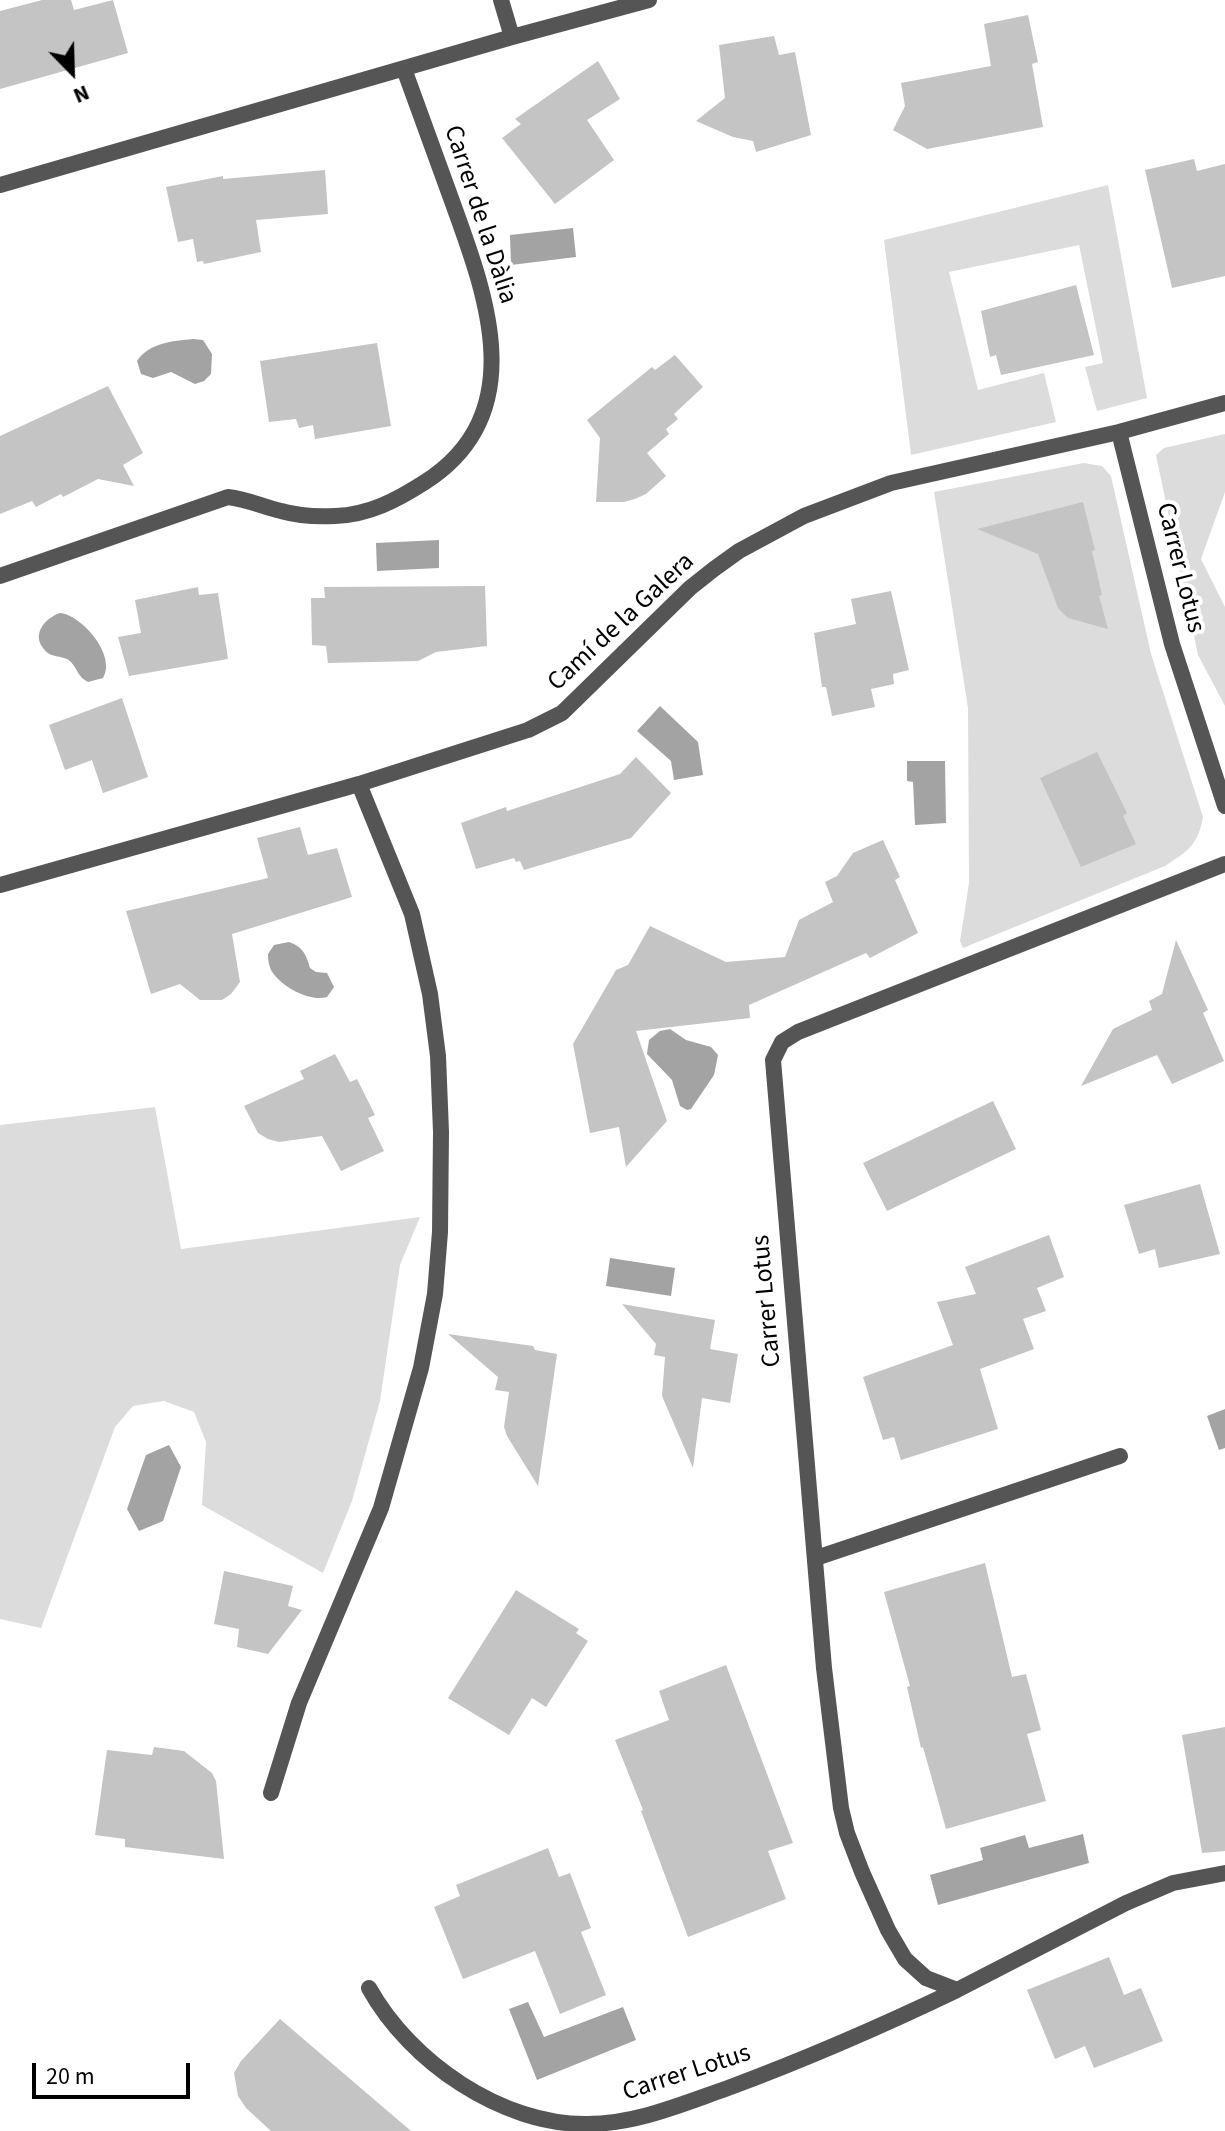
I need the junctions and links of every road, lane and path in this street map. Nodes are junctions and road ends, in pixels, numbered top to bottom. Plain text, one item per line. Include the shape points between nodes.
1 (501, 0) edge
2 (649, 0) edge
3 (512, 37) junction
4 (404, 69) junction
5 (0, 185) edge
6 (1225, 403) edge
7 (1119, 432) junction
8 (0, 576) edge
9 (359, 784) junction
10 (1225, 806) edge
11 (1225, 864) edge
12 (0, 885) edge
13 (1120, 1456) dead end
14 (816, 1558) junction
15 (271, 1793) dead end
16 (1225, 1873) edge
17 (369, 1988) dead end
18 (957, 1990) junction

1 - 3 street
2 - 3 street
3 - 4 street
4 - 5 street
4 - 8 street, Carrer de la Dàlia via 486,302 493,349 490,382 483,415 462,453 420,485 364,513 311,516 228,497
6 - 7 street, Camí de la Galera
7 - 9 street, Camí de la Galera via 891,483 804,516 750,545 690,588 562,713 528,730
7 - 10 street, Carrer Lotus via 1172,644
9 - 12 street, Camí de la Galera
9 - 15 street via 412,914 430,994 441,1132 435,1294 421,1368 381,1508 299,1703
11 - 14 street, Carrer Lotus via 782,1042 773,1060
13 - 14 street
14 - 18 street, Carrer Lotus via 824,1668 847,1833 905,1959 926,1978
16 - 18 street, Carrer Lotus via 1173,1883 1126,1903
17 - 18 street, Carrer Lotus via 397,2028 466,2087 520,2113 586,2124 627,2121 682,2105 837,2045

